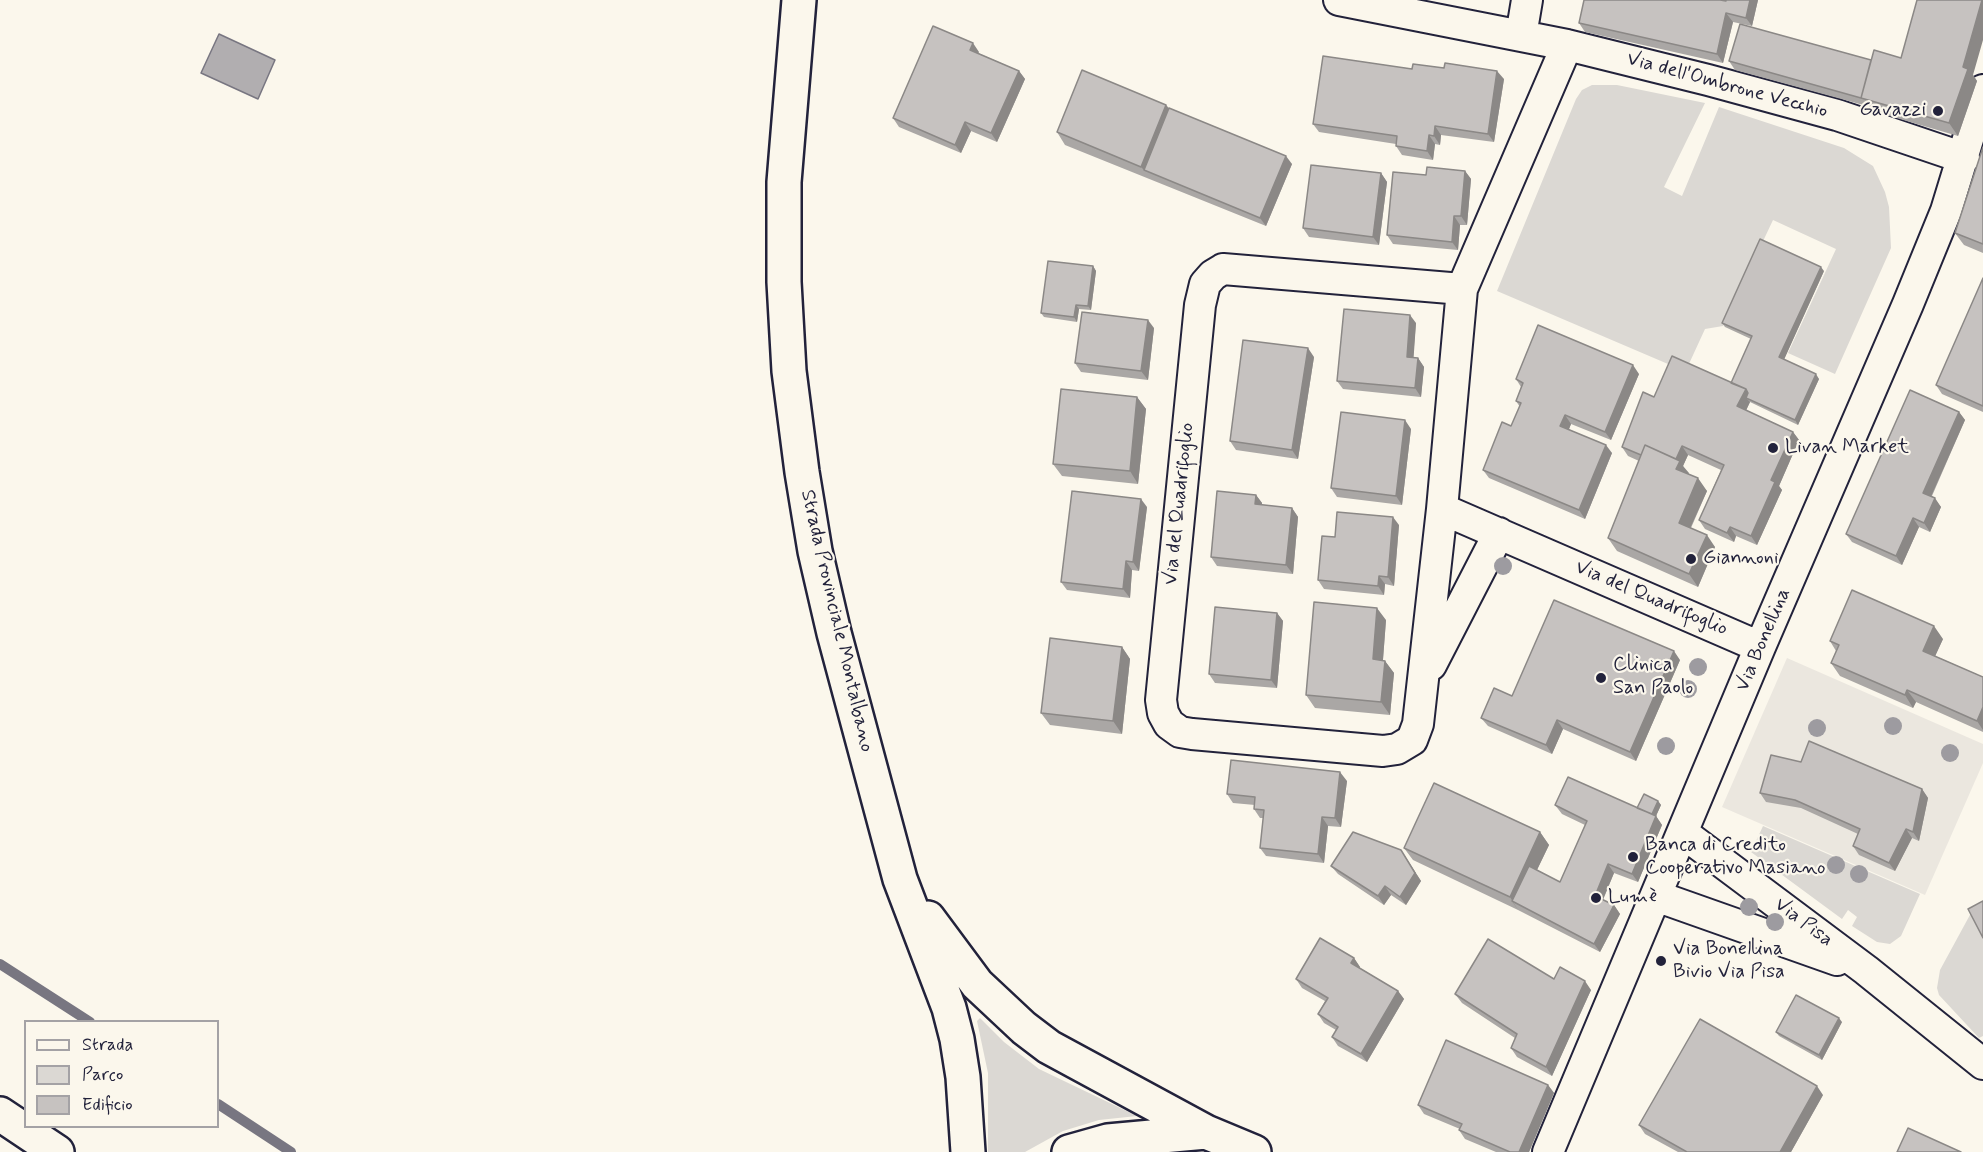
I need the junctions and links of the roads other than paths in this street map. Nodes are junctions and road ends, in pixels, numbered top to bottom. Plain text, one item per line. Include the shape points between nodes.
1 (799, 0) edge
2 (1339, 0) edge
3 (1527, 0) edge
4 (1521, 36) junction
5 (1567, 45) junction
6 (1983, 90) edge
7 (1964, 158) junction
8 (1462, 289) junction
9 (1442, 509) junction
10 (1499, 533) junction
11 (1760, 647) junction
12 (1422, 681) junction
13 (1683, 833) junction
14 (900, 879) junction
15 (1656, 896) junction
16 (1866, 970) junction
17 (1983, 1064) edge
18 (0, 1113) edge
19 (1206, 1132) junction
20 (57, 1152) edge
21 (968, 1152) edge
22 (1069, 1152) edge
23 (1254, 1152) edge
24 (1548, 1152) edge

1 - 14 main road, Strada Provinciale Montalbano via 784,182 789,371 815,551
2 - 4 street, Via dell'Ombrone Vecchio
3 - 4 street
4 - 5 street, Via dell'Ombrone Vecchio
5 - 7 street, Via dell'Ombrone Vecchio via 1837,115
5 - 8 street
6 - 7 street, Via Bonellina
7 - 11 street, Via Bonellina via 1894,339
8 - 9 street, Via del Quadrifoglio
8 - 12 street, Via del Quadrifoglio via 1230,268 1217,272 1204,285 1161,700 1169,724 1180,732 1390,751 1412,740 1418,724
9 - 10 street, Via del Quadrifoglio
9 - 12 street, Via del Quadrifoglio
10 - 11 street, Via del Quadrifoglio
10 - 12 street
11 - 13 street, Via Bonellina
13 - 15 street, Via Bonellina
13 - 16 street, Via Pisa
14 - 19 main road, Strada Provinciale Montalbano via 957,961 1024,1029 1076,1064
14 - 21 main road, Strada Provinciale Montalbano via 957,1039
15 - 16 street, Via Pisa
15 - 24 street, Via Bonellina
16 - 17 street, Via Pisa
18 - 20 main road
19 - 22 main road via 1108,1141
19 - 23 main road, Strada Provinciale Montalbano

